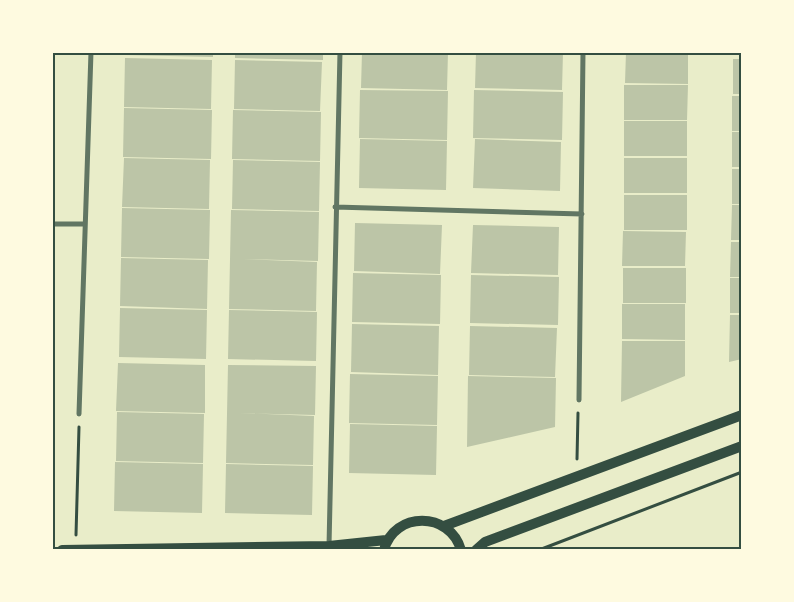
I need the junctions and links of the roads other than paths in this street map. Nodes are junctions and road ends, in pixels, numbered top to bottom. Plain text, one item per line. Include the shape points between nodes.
1 (91, 52) edge
2 (340, 52) edge
3 (583, 52) edge
4 (335, 207) junction
5 (582, 214) junction
6 (52, 224) edge
7 (84, 224) junction
8 (579, 400) road end
9 (79, 414) road end
10 (742, 415) edge
11 (742, 446) edge
12 (444, 526) junction
13 (385, 545) edge
14 (329, 546) junction
15 (76, 549) edge
16 (62, 550) edge
17 (461, 550) edge
18 (476, 550) edge

1 - 7 street
2 - 4 street
3 - 5 street
4 - 5 street
4 - 14 street
5 - 8 street
6 - 7 street
7 - 9 street
10 - 12 main road
11 - 18 main road via 485,542
12 - 13 main road via 431,520 404,524
12 - 17 main road via 454,535
13 - 14 main road
14 - 15 main road
15 - 16 main road

